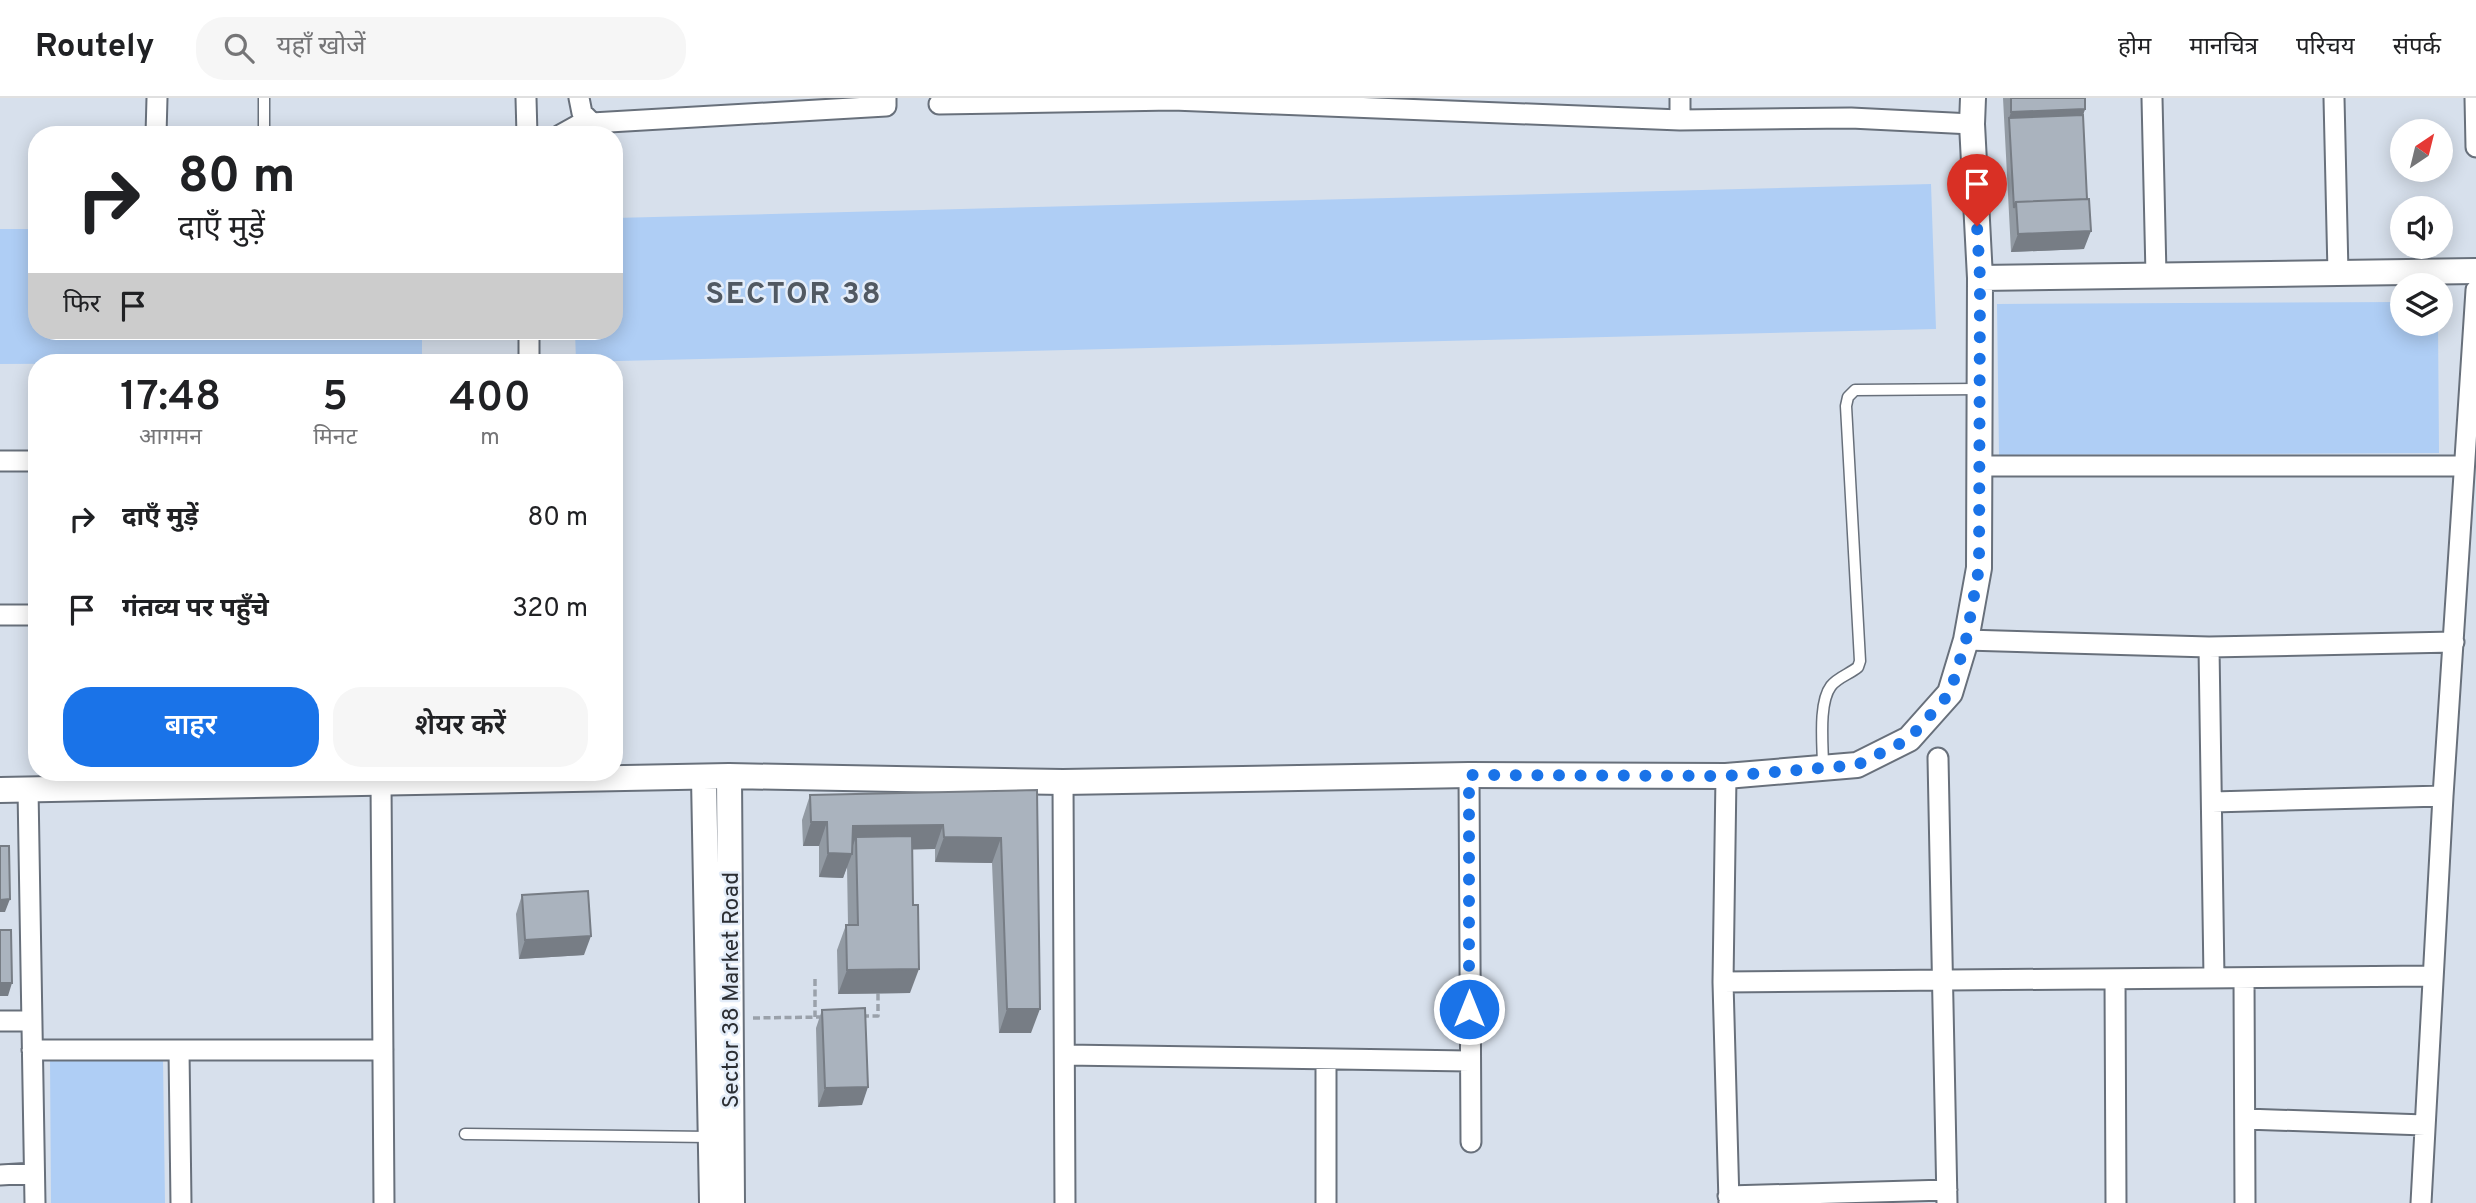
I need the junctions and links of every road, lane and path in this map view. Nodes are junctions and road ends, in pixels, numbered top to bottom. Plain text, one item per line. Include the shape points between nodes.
1 (157, 98) edge
2 (264, 98) edge
3 (526, 98) edge
4 (579, 98) edge
5 (886, 98) edge
6 (1680, 98) edge
7 (1851, 98) edge
8 (1973, 98) edge
9 (2152, 98) edge
10 (2334, 98) edge
11 (2475, 98) edge
12 (1173, 99) edge
13 (985, 101) edge
14 (939, 104) dead end
15 (1851, 118) junction
16 (587, 120) junction
17 (1680, 120) junction
18 (1972, 124) junction
19 (156, 126) edge
20 (264, 126) edge
21 (527, 126) edge
22 (576, 126) edge
23 (2476, 147) edge
24 (2476, 271) edge
25 (2337, 273) junction
26 (2156, 275) junction
27 (1980, 278) junction
28 (2476, 290) edge
29 (1980, 389) junction
30 (0, 461) edge
31 (28, 461) edge
32 (1979, 466) junction
33 (2463, 466) junction
34 (0, 615) edge
35 (28, 615) edge
36 (1966, 640) junction
37 (2454, 642) junction
38 (2209, 647) junction
39 (1938, 758) dead end
40 (1823, 768) junction
41 (1469, 775) junction
42 (729, 776) junction
43 (1726, 776) junction
44 (623, 777) edge
45 (704, 778) junction
46 (140, 781) edge
47 (367, 781) edge
48 (1063, 782) junction
49 (28, 789) junction
50 (0, 790) edge
51 (2443, 796) junction
52 (2212, 802) junction
53 (2432, 976) junction
54 (2214, 978) junction
55 (2244, 978) junction
56 (815, 979) dead end
57 (2115, 979) junction
58 (1942, 981) junction
59 (878, 982) edge
60 (1723, 982) junction
61 (829, 1016) edge
62 (856, 1016) edge
63 (815, 1017) junction
64 (730, 1018) junction
65 (0, 1021) edge
66 (32, 1021) junction
67 (32, 1050) junction
68 (179, 1050) junction
69 (383, 1051) junction
70 (1065, 1055) junction
71 (1325, 1059) junction
72 (1469, 1061) junction
73 (2245, 1119) junction
74 (2425, 1125) junction
75 (464, 1134) dead end
76 (711, 1137) junction
77 (1471, 1142) dead end
78 (34, 1173) junction
79 (0, 1175) edge
80 (1947, 1196) edge
81 (1728, 1200) edge
82 (35, 1203) edge
83 (181, 1203) edge
84 (384, 1203) edge
85 (712, 1203) edge
86 (732, 1203) edge
87 (1065, 1203) edge
88 (1326, 1203) edge
89 (2116, 1203) edge
90 (2245, 1203) edge
91 (2421, 1203) edge

1 - 19 street
2 - 20 lane
3 - 21 street
4 - 16 street
5 - 16 street via 887,106
6 - 17 street
7 - 15 street
8 - 18 street
9 - 26 street
10 - 25 street
11 - 23 street
12 - 13 street
12 - 17 street
13 - 14 street
15 - 17 street
15 - 18 street
16 - 22 street
18 - 27 street
24 - 25 street
25 - 26 street
26 - 27 street
27 - 29 street
28 - 33 street
29 - 32 street
29 - 40 lane via 1855,390 1848,397 1860,661 1827,694
30 - 31 street
32 - 33 street
32 - 36 street via 1979,568
33 - 37 street
34 - 35 street
36 - 38 street
36 - 40 street via 1950,693 1909,739 1857,765
37 - 38 street
37 - 51 street
38 - 52 street
39 - 58 street
40 - 43 street
41 - 43 street
41 - 48 street
41 - 72 street
42 - 45 street
42 - 48 street
42 - 64 street, Sector 38 Market Road
43 - 60 street
44 - 45 street
45 - 76 street, Sector 38 Market Road
46 - 49 street
47 - 69 street
48 - 70 street
49 - 50 street
49 - 66 street
51 - 52 street
51 - 53 street
52 - 54 street
53 - 55 street
53 - 74 street
54 - 55 street
54 - 57 street
55 - 73 street
56 - 63 path
57 - 58 street
57 - 89 street
58 - 60 street
58 - 80 street
59 - 62 path via 878,1016
60 - 81 street
61 - 63 path
63 - 64 path
64 - 86 street, Sector 38 Market Road
65 - 66 street
66 - 67 street
67 - 68 street
67 - 78 street
68 - 69 street
68 - 83 street
69 - 84 street
70 - 71 street
70 - 87 street
71 - 72 street
71 - 88 street
72 - 77 street
73 - 74 street
73 - 90 street
74 - 91 street
75 - 76 lane
76 - 85 street, Sector 38 Market Road
78 - 79 street
78 - 82 street
80 - 81 street

